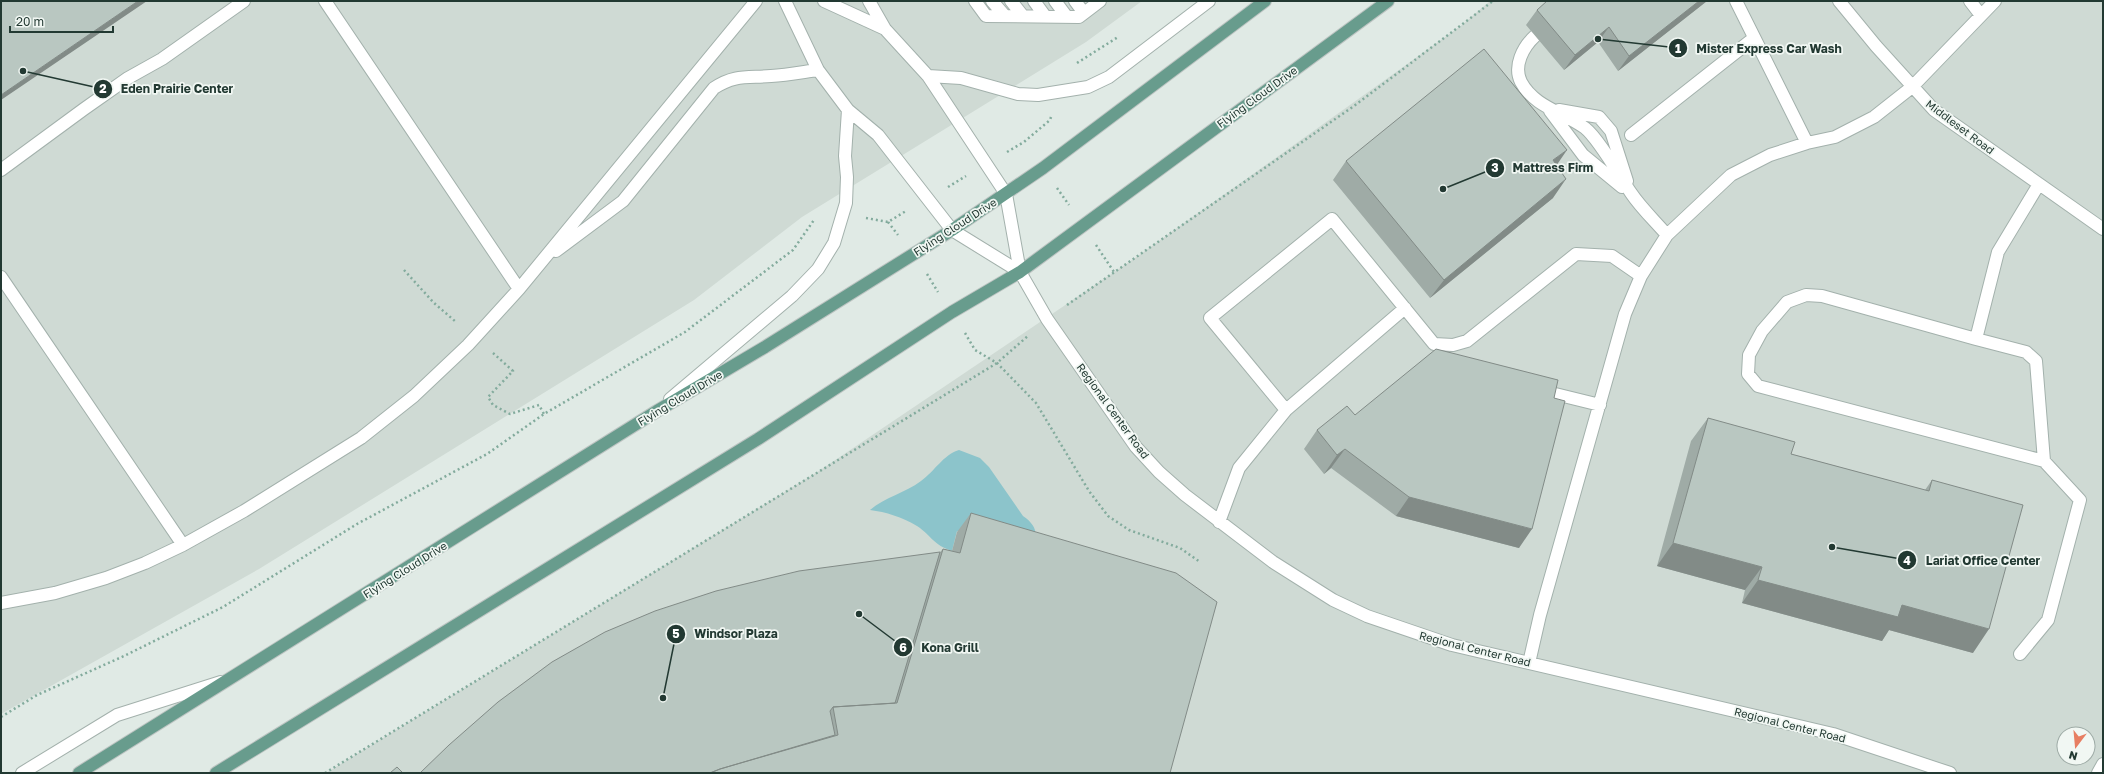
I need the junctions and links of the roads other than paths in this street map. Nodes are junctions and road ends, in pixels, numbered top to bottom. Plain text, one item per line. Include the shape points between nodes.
1 (244, 1) edge
2 (325, 1) edge
3 (756, 1) edge
4 (785, 1) edge
5 (824, 1) edge
6 (869, 1) edge
7 (975, 1) edge
8 (992, 1) edge
9 (1011, 1) edge
10 (1034, 1) edge
11 (1055, 1) edge
12 (1075, 1) edge
13 (1100, 1) edge
14 (1209, 1) edge
15 (1265, 1) edge
16 (1388, 1) edge
17 (1736, 1) edge
18 (1839, 1) edge
19 (1970, 1) edge
20 (1995, 1) edge
21 (1084, 13) junction
22 (1980, 14) junction
23 (1005, 16) junction
24 (1023, 16) junction
25 (1045, 16) junction
26 (1067, 17) junction
27 (885, 29) junction
28 (1535, 36) dead end
29 (1754, 38) junction
30 (818, 70) junction
31 (928, 76) junction
32 (1912, 87) junction
33 (1548, 108) junction
34 (848, 110) junction
35 (1631, 135) dead end
36 (1807, 143) junction
37 (1, 170) edge
38 (2039, 184) junction
39 (1006, 194) junction
40 (1632, 195) junction
41 (2103, 229) edge
42 (952, 230) junction
43 (1667, 234) junction
44 (540, 263) junction
45 (1020, 272) junction
46 (1641, 276) junction
47 (1, 277) edge
48 (519, 289) junction
49 (1405, 308) junction
50 (1976, 339) junction
51 (1434, 344) junction
52 (1449, 357) edge
53 (1524, 386) edge
54 (1600, 405) junction
55 (1286, 410) junction
56 (657, 411) junction
57 (2044, 461) junction
58 (1219, 522) junction
59 (183, 545) junction
60 (1, 603) edge
61 (2020, 654) dead end
62 (1529, 662) junction
63 (230, 679) junction
64 (2103, 764) edge
65 (22, 773) edge
66 (79, 773) edge
67 (216, 773) edge
68 (1950, 773) edge
69 (2098, 773) edge

1 - 37 street via 162,59 91,104
2 - 48 street
3 - 44 street
4 - 30 street
5 - 27 street
6 - 27 street
7 - 23 street via 986,16
8 - 23 street
9 - 24 street
10 - 25 street
11 - 26 street
12 - 21 street
13 - 21 street
14 - 31 street via 1109,77 1088,87 1056,94 1018,94 962,78
15 - 39 main road, Flying Cloud Drive
16 - 45 main road, Flying Cloud Drive
17 - 29 street
18 - 32 street, Middleset Road
19 - 22 street
20 - 22 street
21 - 26 street via 1079,17
22 - 32 street
23 - 24 street
24 - 25 street
25 - 26 street
27 - 31 street
28 - 33 street via 1519,60 1518,72 1522,83
29 - 35 street
29 - 36 street
30 - 34 street
30 - 44 street via 740,77 726,80 714,88 623,201
31 - 39 street
32 - 36 street via 1874,117 1835,137
32 - 38 street, Middleset Road via 1934,110
33 - 40 street via 1583,156
33 - 40 street via 1586,129
33 - 40 street via 1599,117 1610,130
34 - 42 street via 878,135
34 - 56 street via 844,214 834,243 818,269 792,296
36 - 43 street via 1770,155 1731,175
38 - 41 street, Middleset Road
38 - 50 street via 1998,252
39 - 42 main road, Flying Cloud Drive
39 - 45 street, Regional Center Road
40 - 43 street
42 - 45 street, Regional Center Road
42 - 56 main road, Flying Cloud Drive
43 - 46 street
44 - 48 street
45 - 58 street, Regional Center Road via 1047,318 1136,447 1159,472
45 - 67 main road, Flying Cloud Drive via 952,312 758,439
46 - 51 street via 1612,256 1576,254 1467,341 1453,346
46 - 54 street via 1625,314
47 - 59 street
48 - 59 street via 468,345 414,396 362,438
49 - 51 street
49 - 55 street
49 - 55 street via 1332,219 1210,318
50 - 57 street via 2026,352 2036,361
50 - 57 street via 1822,296 1806,295 1787,302 1762,331 1749,355 1748,374 1758,386
51 - 52 street
53 - 54 street
54 - 62 street
55 - 58 street via 1239,468
56 - 63 main road, Flying Cloud Drive
57 - 61 street via 2080,500 2048,620
58 - 62 street, Regional Center Road via 1304,582 1333,600 1367,616 1452,645
59 - 60 street via 106,578 55,593
62 - 68 street, Regional Center Road via 1832,734
63 - 65 street via 117,715
63 - 66 main road, Flying Cloud Drive
64 - 69 street

